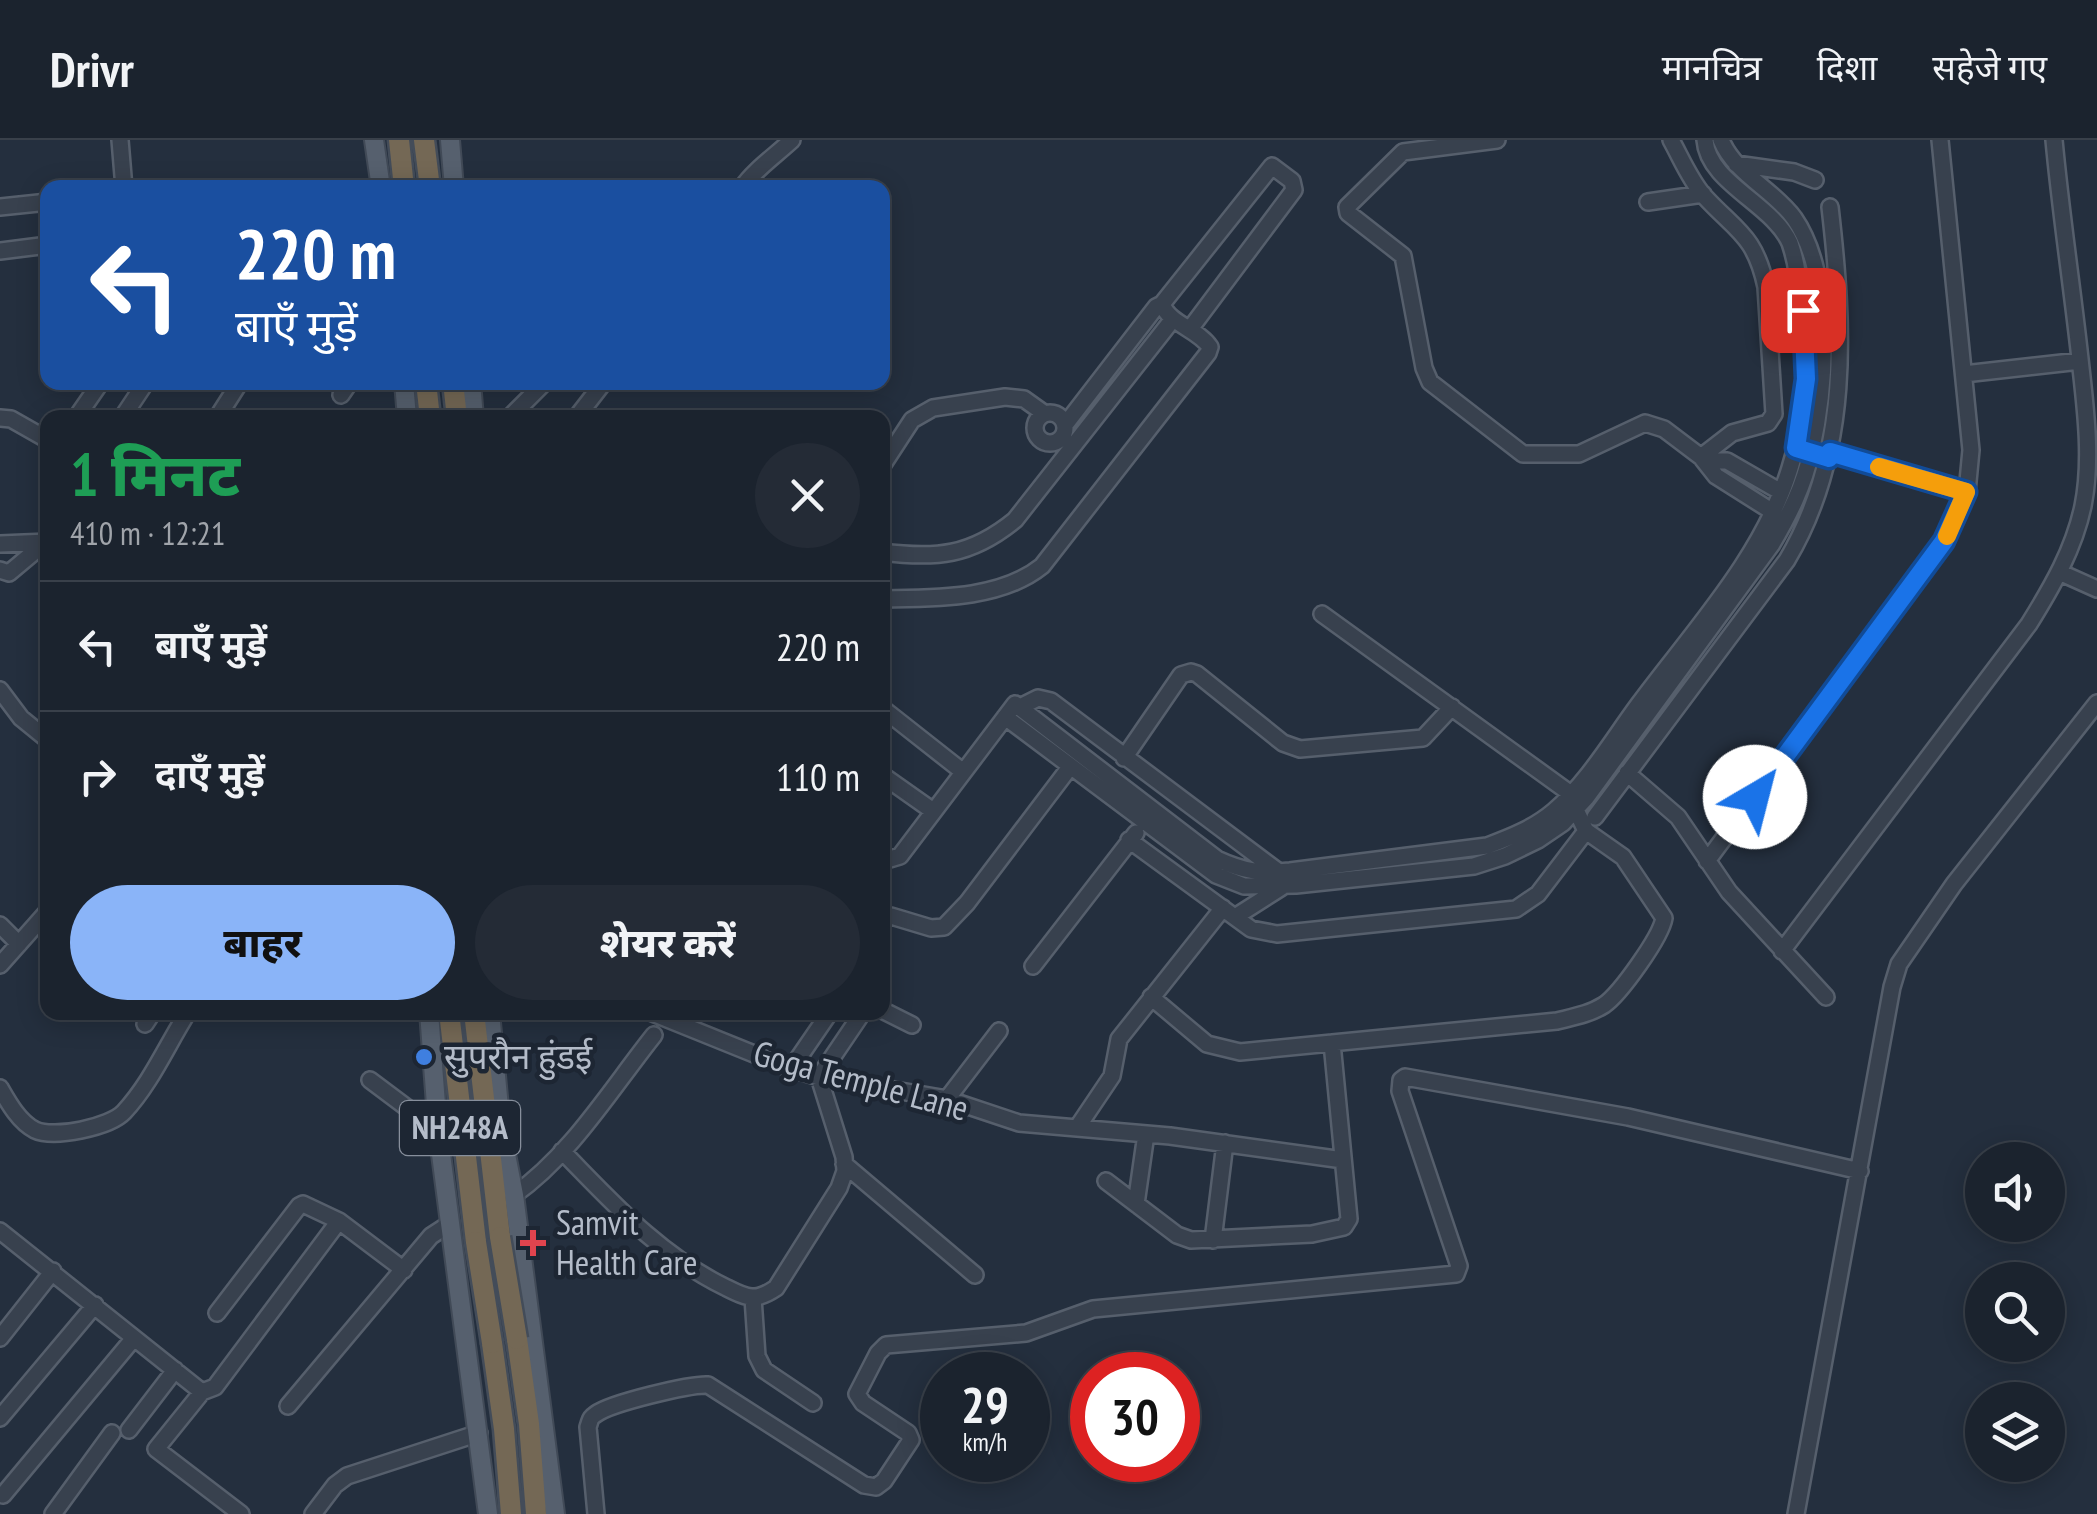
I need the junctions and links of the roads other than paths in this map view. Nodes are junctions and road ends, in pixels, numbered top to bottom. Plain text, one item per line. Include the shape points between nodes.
1 (120, 140) edge
2 (374, 140) edge
3 (399, 140) edge
4 (424, 140) edge
5 (450, 140) edge
6 (792, 140) edge
7 (1497, 140) edge
8 (1670, 140) edge
9 (1705, 140) edge
10 (1721, 140) edge
11 (1940, 140) edge
12 (2054, 140) edge
13 (1736, 164) junction
14 (123, 180) edge
15 (380, 180) edge
16 (403, 180) edge
17 (429, 180) edge
18 (453, 180) edge
19 (747, 180) edge
20 (1814, 180) dead end
21 (1703, 194) junction
22 (1648, 202) dead end
23 (40, 203) edge
24 (0, 206) edge
25 (1830, 207) dead end
26 (40, 246) edge
27 (0, 252) edge
28 (1162, 304) junction
29 (1173, 318) junction
30 (1190, 329) junction
31 (2080, 361) junction
32 (1964, 374) junction
33 (536, 390) edge
34 (598, 390) edge
35 (517, 410) edge
36 (582, 410) edge
37 (1046, 414) junction
38 (0, 418) edge
39 (1064, 425) junction
40 (40, 435) edge
41 (1805, 445) junction
42 (1830, 452) junction
43 (890, 454) edge
44 (1703, 459) junction
45 (1966, 492) junction
46 (1780, 505) junction
47 (40, 542) edge
48 (0, 544) edge
49 (40, 548) edge
50 (890, 552) edge
51 (0, 570) edge
52 (2060, 572) junction
53 (2097, 589) edge
54 (890, 598) edge
55 (1322, 614) dead end
56 (0, 690) edge
57 (2097, 703) edge
58 (1452, 707) junction
59 (1013, 710) junction
60 (890, 714) edge
61 (40, 733) edge
62 (1124, 758) junction
63 (1607, 759) junction
64 (1070, 767) junction
65 (962, 772) junction
66 (1627, 774) junction
67 (890, 781) edge
68 (1573, 802) junction
69 (933, 811) junction
70 (1596, 817) dead end
71 (1145, 822) junction
72 (1586, 831) junction
73 (1130, 840) junction
74 (890, 859) edge
75 (1708, 861) junction
76 (1280, 879) junction
77 (1229, 912) junction
78 (890, 916) edge
79 (40, 920) edge
80 (0, 925) edge
81 (19, 944) junction
82 (1782, 952) junction
83 (0, 965) edge
84 (1033, 966) dead end
85 (1151, 997) junction
86 (1826, 998) dead end
87 (890, 1014) edge
88 (183, 1020) edge
89 (431, 1020) edge
90 (449, 1020) edge
91 (475, 1020) edge
92 (491, 1020) edge
93 (683, 1020) edge
94 (825, 1020) edge
95 (858, 1020) edge
96 (912, 1025) dead end
97 (999, 1031) dead end
98 (654, 1035) dead end
99 (1332, 1043) junction
100 (791, 1070) junction
101 (819, 1077) junction
102 (370, 1080) dead end
103 (0, 1088) edge
104 (947, 1100) junction
105 (1078, 1128) junction
106 (438, 1131) junction
107 (1146, 1134) junction
108 (1226, 1144) junction
109 (562, 1150) junction
110 (1344, 1160) junction
111 (844, 1164) junction
112 (1860, 1171) junction
113 (1106, 1181) dead end
114 (514, 1196) junction
115 (1136, 1204) junction
116 (340, 1221) junction
117 (451, 1223) junction
118 (6, 1235) edge
119 (1213, 1240) junction
120 (0, 1255) edge
121 (404, 1270) junction
122 (53, 1271) junction
123 (975, 1274) dead end
124 (526, 1293) junction
125 (753, 1298) junction
126 (461, 1299) junction
127 (95, 1306) junction
128 (218, 1313) dead end
129 (0, 1338) edge
130 (134, 1338) junction
131 (174, 1370) junction
132 (202, 1392) junction
133 (813, 1403) dead end
134 (288, 1406) dead end
135 (0, 1418) edge
136 (129, 1430) dead end
137 (112, 1433) dead end
138 (479, 1433) junction
139 (4, 1500) edge
140 (53, 1514) edge
141 (241, 1514) edge
142 (313, 1514) edge
143 (488, 1514) edge
144 (511, 1514) edge
145 (536, 1514) edge
146 (554, 1514) edge
147 (596, 1514) edge
148 (1796, 1514) edge

1 - 14 street
2 - 15 main road
3 - 16 highway
4 - 17 highway
5 - 18 main road
6 - 19 street
7 - 44 street via 1402,152 1347,208 1403,256 1430,382 1523,454 1579,454 1646,423
8 - 21 street
9 - 41 street via 1714,166 1789,242 1806,344
10 - 13 street
11 - 32 street
12 - 31 street
13 - 20 street
13 - 41 street via 1784,206 1812,257 1822,372
21 - 22 street
21 - 44 street via 1743,232 1762,267 1775,405 1768,423 1732,433
23 - 24 street
25 - 42 street via 1842,337
26 - 27 street
28 - 29 street
28 - 30 street via 1268,167 1292,181 1294,190
28 - 39 street
29 - 30 street
29 - 50 street via 1015,520 948,555
30 - 54 street via 1208,343 1208,353 1032,575 986,591
31 - 32 street
31 - 52 street via 2086,483
32 - 45 street via 1971,450
33 - 35 street
34 - 36 street
37 - 39 street
37 - 39 street via 1036,424 1042,441 1057,441
37 - 43 street via 1024,399 1005,397 924,410
38 - 40 street
41 - 42 street
41 - 46 street
42 - 45 street
42 - 66 street via 1807,526 1787,560
44 - 46 street via 1716,476
45 - 75 street via 1944,541
46 - 63 street
47 - 48 street
49 - 51 street via 9,572
52 - 53 street
52 - 82 street via 2029,624
55 - 58 street
56 - 61 street
57 - 112 street via 1954,884 1900,964
58 - 62 street via 1422,738 1300,749 1186,672
58 - 68 street
59 - 62 street via 1038,698 1051,701
59 - 64 street
59 - 65 street
59 - 76 street via 1217,859
60 - 65 street
62 - 76 street
63 - 66 street
63 - 68 street
64 - 71 street
64 - 78 street via 955,918 938,929
65 - 69 street
66 - 70 street
66 - 75 street via 1678,817
67 - 69 street
68 - 72 street
68 - 76 street via 1487,846
69 - 74 street via 900,856
71 - 73 street
71 - 76 street via 1230,882
72 - 77 street via 1538,894 1516,909 1277,934 1258,933
72 - 99 street via 1623,857 1664,918 1611,999 1557,1021
73 - 77 street
73 - 84 street
75 - 82 street
76 - 77 street
77 - 85 street
79 - 81 street
80 - 81 street
81 - 83 street
82 - 86 street
85 - 99 street via 1222,1050
85 - 105 street via 1118,1039 1112,1076
87 - 96 street
88 - 103 street via 122,1116 106,1122 62,1133 36,1130
89 - 106 main road
90 - 144 highway, NH248A, bridge
91 - 145 highway, NH248A, bridge
92 - 114 main road via 500,1129
93 - 100 street, Goga Temple Lane
94 - 100 street
95 - 101 street
97 - 104 street
98 - 109 street
99 - 110 street
100 - 101 street, Goga Temple Lane
101 - 104 street, Goga Temple Lane
101 - 111 street
102 - 106 street
104 - 105 street, Goga Temple Lane via 1018,1123
105 - 107 street, Goga Temple Lane
106 - 117 main road
107 - 108 street, Goga Temple Lane
107 - 115 street
108 - 110 street, Goga Temple Lane
108 - 119 street
109 - 114 street
109 - 125 street via 649,1238 708,1278
110 - 119 street via 1344,1228
111 - 123 street
111 - 125 street via 839,1188 776,1288
112 - 147 street via 1628,1117 1405,1077 1400,1090 1459,1266 1456,1274 1093,1309 1026,1333 886,1345 857,1394 911,1440 876,1487 708,1385 605,1409 588,1428
112 - 148 street
113 - 115 street
114 - 124 main road
115 - 119 street via 1177,1235
116 - 121 street
116 - 128 street via 299,1206
116 - 132 street via 215,1387
117 - 121 street via 430,1236
117 - 126 main road
118 - 120 street
118 - 122 street
121 - 134 street
122 - 127 street
122 - 129 street
124 - 126 main road
124 - 146 main road
125 - 133 street via 764,1370
126 - 138 main road
127 - 130 street
127 - 135 street
130 - 131 street
130 - 139 street
131 - 132 street
131 - 136 street
132 - 141 street via 156,1449
137 - 140 street
138 - 142 street via 346,1476
138 - 143 main road

